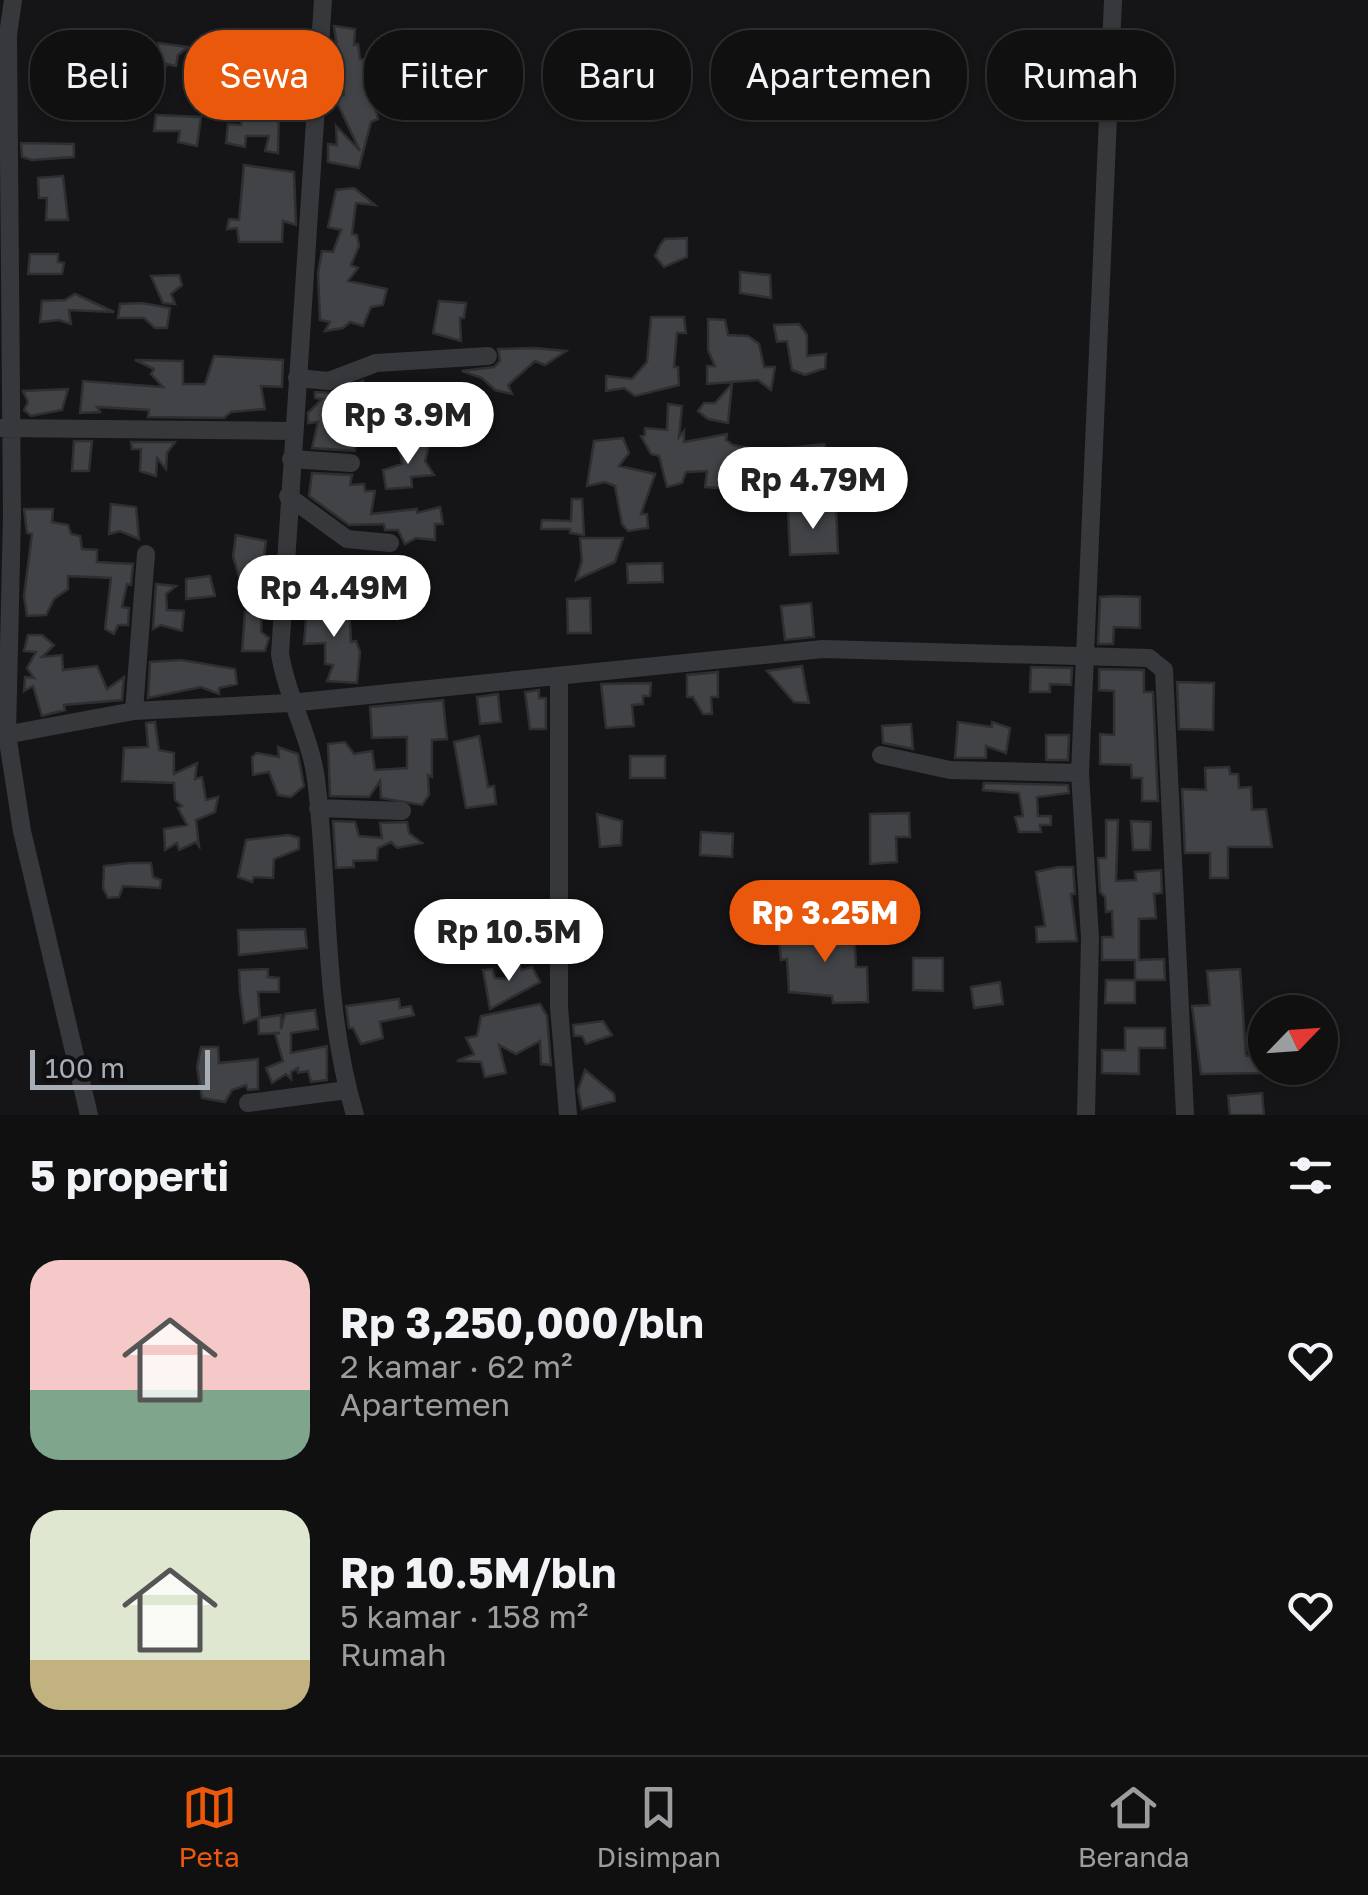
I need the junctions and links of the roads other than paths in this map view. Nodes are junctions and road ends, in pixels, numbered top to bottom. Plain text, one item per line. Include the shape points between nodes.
1 (12, 0) edge
2 (323, 0) edge
3 (1112, 0) edge
4 (4, 34) edge
5 (4, 175) edge
6 (488, 356) dead end
7 (297, 378) junction
8 (6, 428) edge
9 (293, 430) junction
10 (291, 459) junction
11 (350, 463) dead end
12 (288, 496) junction
13 (390, 543) dead end
14 (146, 554) dead end
15 (1083, 659) junction
16 (559, 676) junction
17 (290, 703) junction
18 (134, 711) junction
19 (4, 735) edge
20 (881, 755) dead end
21 (1080, 772) junction
22 (318, 808) junction
23 (402, 812) dead end
24 (348, 1090) junction
25 (248, 1103) dead end
26 (89, 1115) edge
27 (355, 1115) edge
28 (568, 1115) edge
29 (1086, 1115) edge
30 (1185, 1115) edge

1 - 4 street
2 - 7 street
3 - 15 street
4 - 5 street
5 - 8 street
6 - 7 street via 376,362 329,381
7 - 9 street
8 - 9 street
8 - 19 street
9 - 10 street
10 - 11 street
10 - 12 street
12 - 13 street via 347,539
12 - 17 street via 279,632
14 - 18 street
15 - 16 street via 823,650
15 - 21 street
15 - 30 street via 1150,658 1164,670
16 - 17 street
16 - 28 street via 560,1006
17 - 18 street
17 - 22 street via 312,754
18 - 19 street
19 - 26 street
20 - 21 street via 950,770
21 - 29 street via 1090,938
22 - 23 street
22 - 24 street via 330,999
24 - 25 street
24 - 27 street

